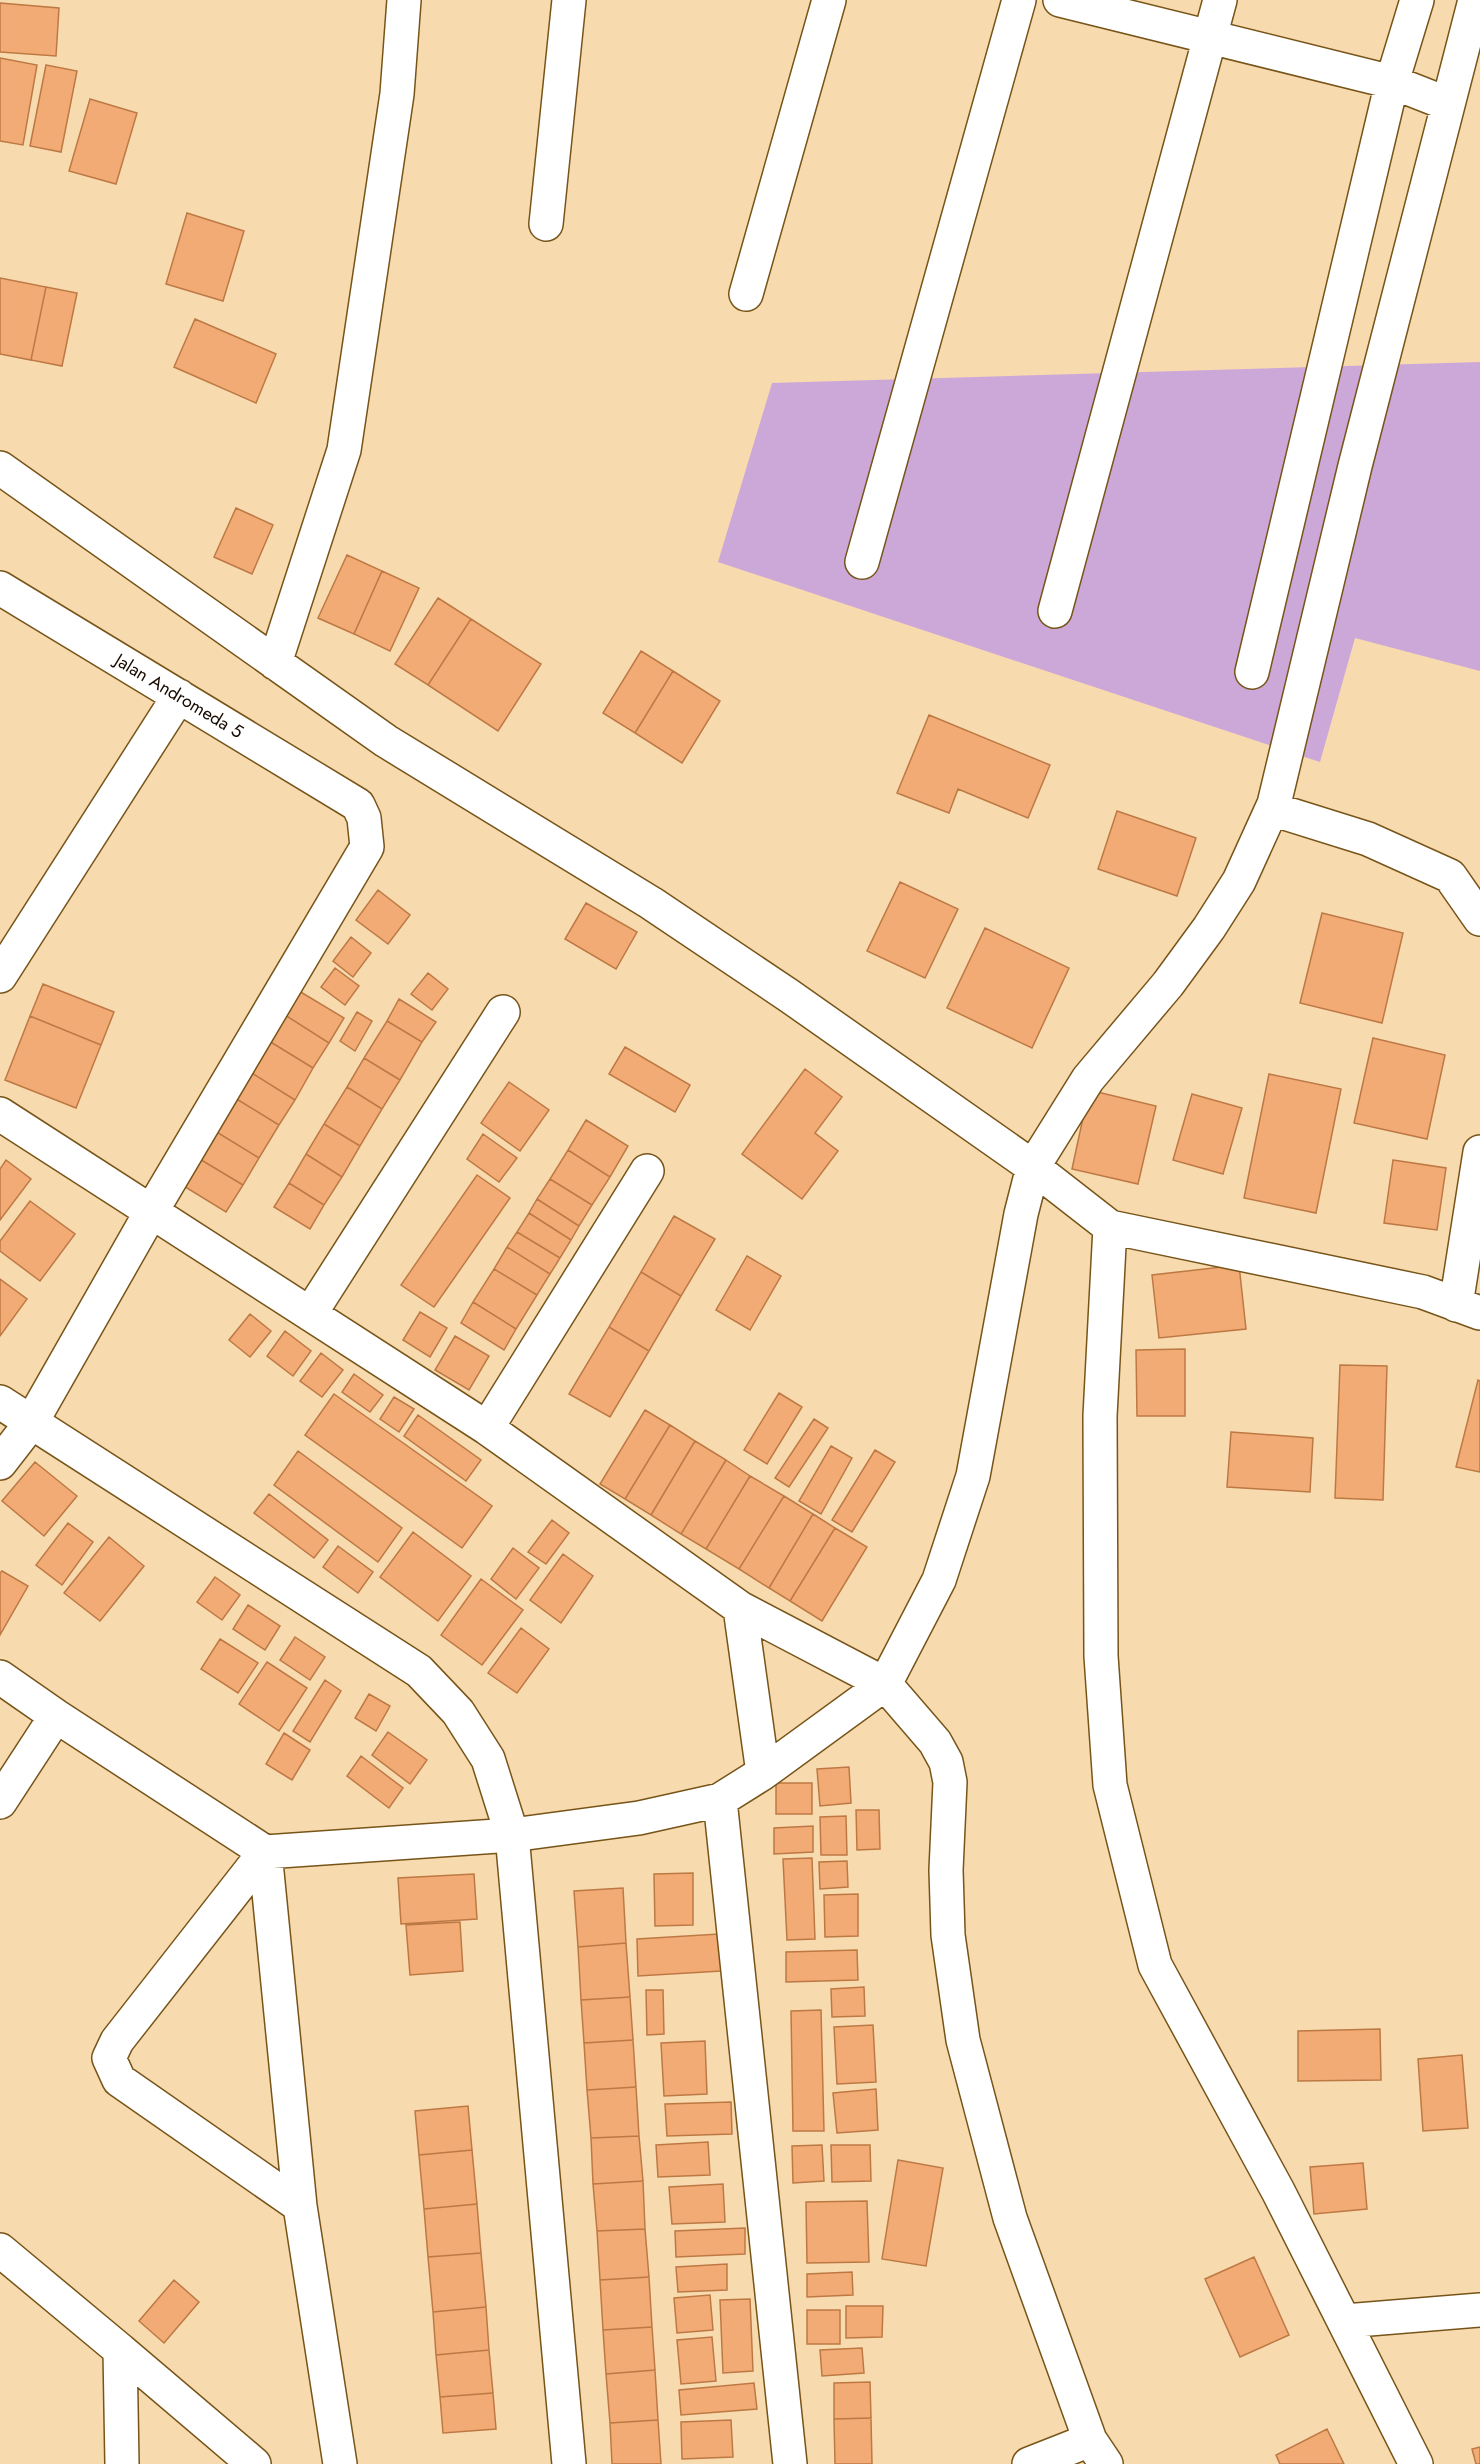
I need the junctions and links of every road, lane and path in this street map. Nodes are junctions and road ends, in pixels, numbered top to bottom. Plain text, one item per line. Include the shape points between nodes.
1 (404, 0) edge
2 (569, 0) edge
3 (829, 0) edge
4 (1019, 0) edge
5 (1060, 0) edge
6 (1220, 0) edge
7 (1417, 0) edge
8 (1475, 0) edge
9 (1210, 36) junction
10 (1392, 82) junction
11 (1448, 104) junction
12 (546, 224) dead end
13 (747, 294) dead end
14 (0, 468) edge
15 (862, 562) dead end
16 (0, 588) edge
17 (1055, 611) dead end
18 (275, 663) junction
19 (1252, 672) dead end
20 (179, 696) junction
21 (1272, 809) junction
22 (1480, 919) edge
23 (0, 976) edge
24 (503, 1012) dead end
25 (0, 1114) edge
26 (1480, 1152) edge
27 (1033, 1167) junction
28 (647, 1171) dead end
29 (151, 1212) junction
30 (1110, 1227) junction
31 (1468, 1309) edge
32 (310, 1314) junction
33 (0, 1402) edge
34 (31, 1423) junction
35 (487, 1428) junction
36 (0, 1463) edge
37 (740, 1608) junction
38 (0, 1677) edge
39 (885, 1684) junction
40 (56, 1716) junction
41 (763, 1773) junction
42 (720, 1800) junction
43 (0, 1802) edge
44 (512, 1835) junction
45 (265, 1852) junction
46 (300, 2206) junction
47 (0, 2250) edge
48 (1480, 2310) edge
49 (1345, 2321) junction
50 (120, 2350) junction
51 (1098, 2452) edge
52 (122, 2464) edge
53 (254, 2464) edge
54 (340, 2464) edge
55 (569, 2464) edge
56 (790, 2464) edge
57 (1029, 2464) edge
58 (1416, 2464) edge

1 - 18 street via 397,94 344,450
2 - 12 street
3 - 13 street
4 - 15 street
5 - 9 street
6 - 9 street
7 - 10 street
8 - 11 street
9 - 10 street
9 - 17 street
10 - 11 street
10 - 19 street
11 - 21 street
14 - 18 street
16 - 20 street, Jalan Andromeda 5
18 - 27 street via 386,741 651,903
20 - 23 street
20 - 29 street, Jalan Andromeda 5 via 358,805 364,818 367,847
21 - 22 street via 1368,839 1450,876
21 - 27 street via 1239,881 1209,928 1168,984 1088,1079
24 - 32 street
25 - 29 street
26 - 31 street
27 - 30 street
27 - 39 street via 974,1476 939,1580
28 - 35 street
29 - 32 street
29 - 34 street
30 - 31 street via 1423,1292
30 - 49 street via 1100,1427 1101,1656 1110,1785 1155,1965
32 - 35 street
33 - 34 street
34 - 36 street
34 - 44 street via 419,1671 459,1712 488,1759
35 - 37 street
37 - 39 street
37 - 41 street
38 - 40 street
39 - 41 street
39 - 51 street via 935,1742 946,1762 950,1782 948,1935 963,2040 1010,2218
40 - 43 street
40 - 45 street
41 - 42 street
42 - 44 street via 639,1818
42 - 56 street
44 - 45 street
44 - 55 street
45 - 46 street
45 - 46 street via 117,2041 109,2058 118,2079
46 - 54 street
47 - 50 street
48 - 49 street
49 - 58 street
50 - 52 street
50 - 53 street
51 - 57 street

